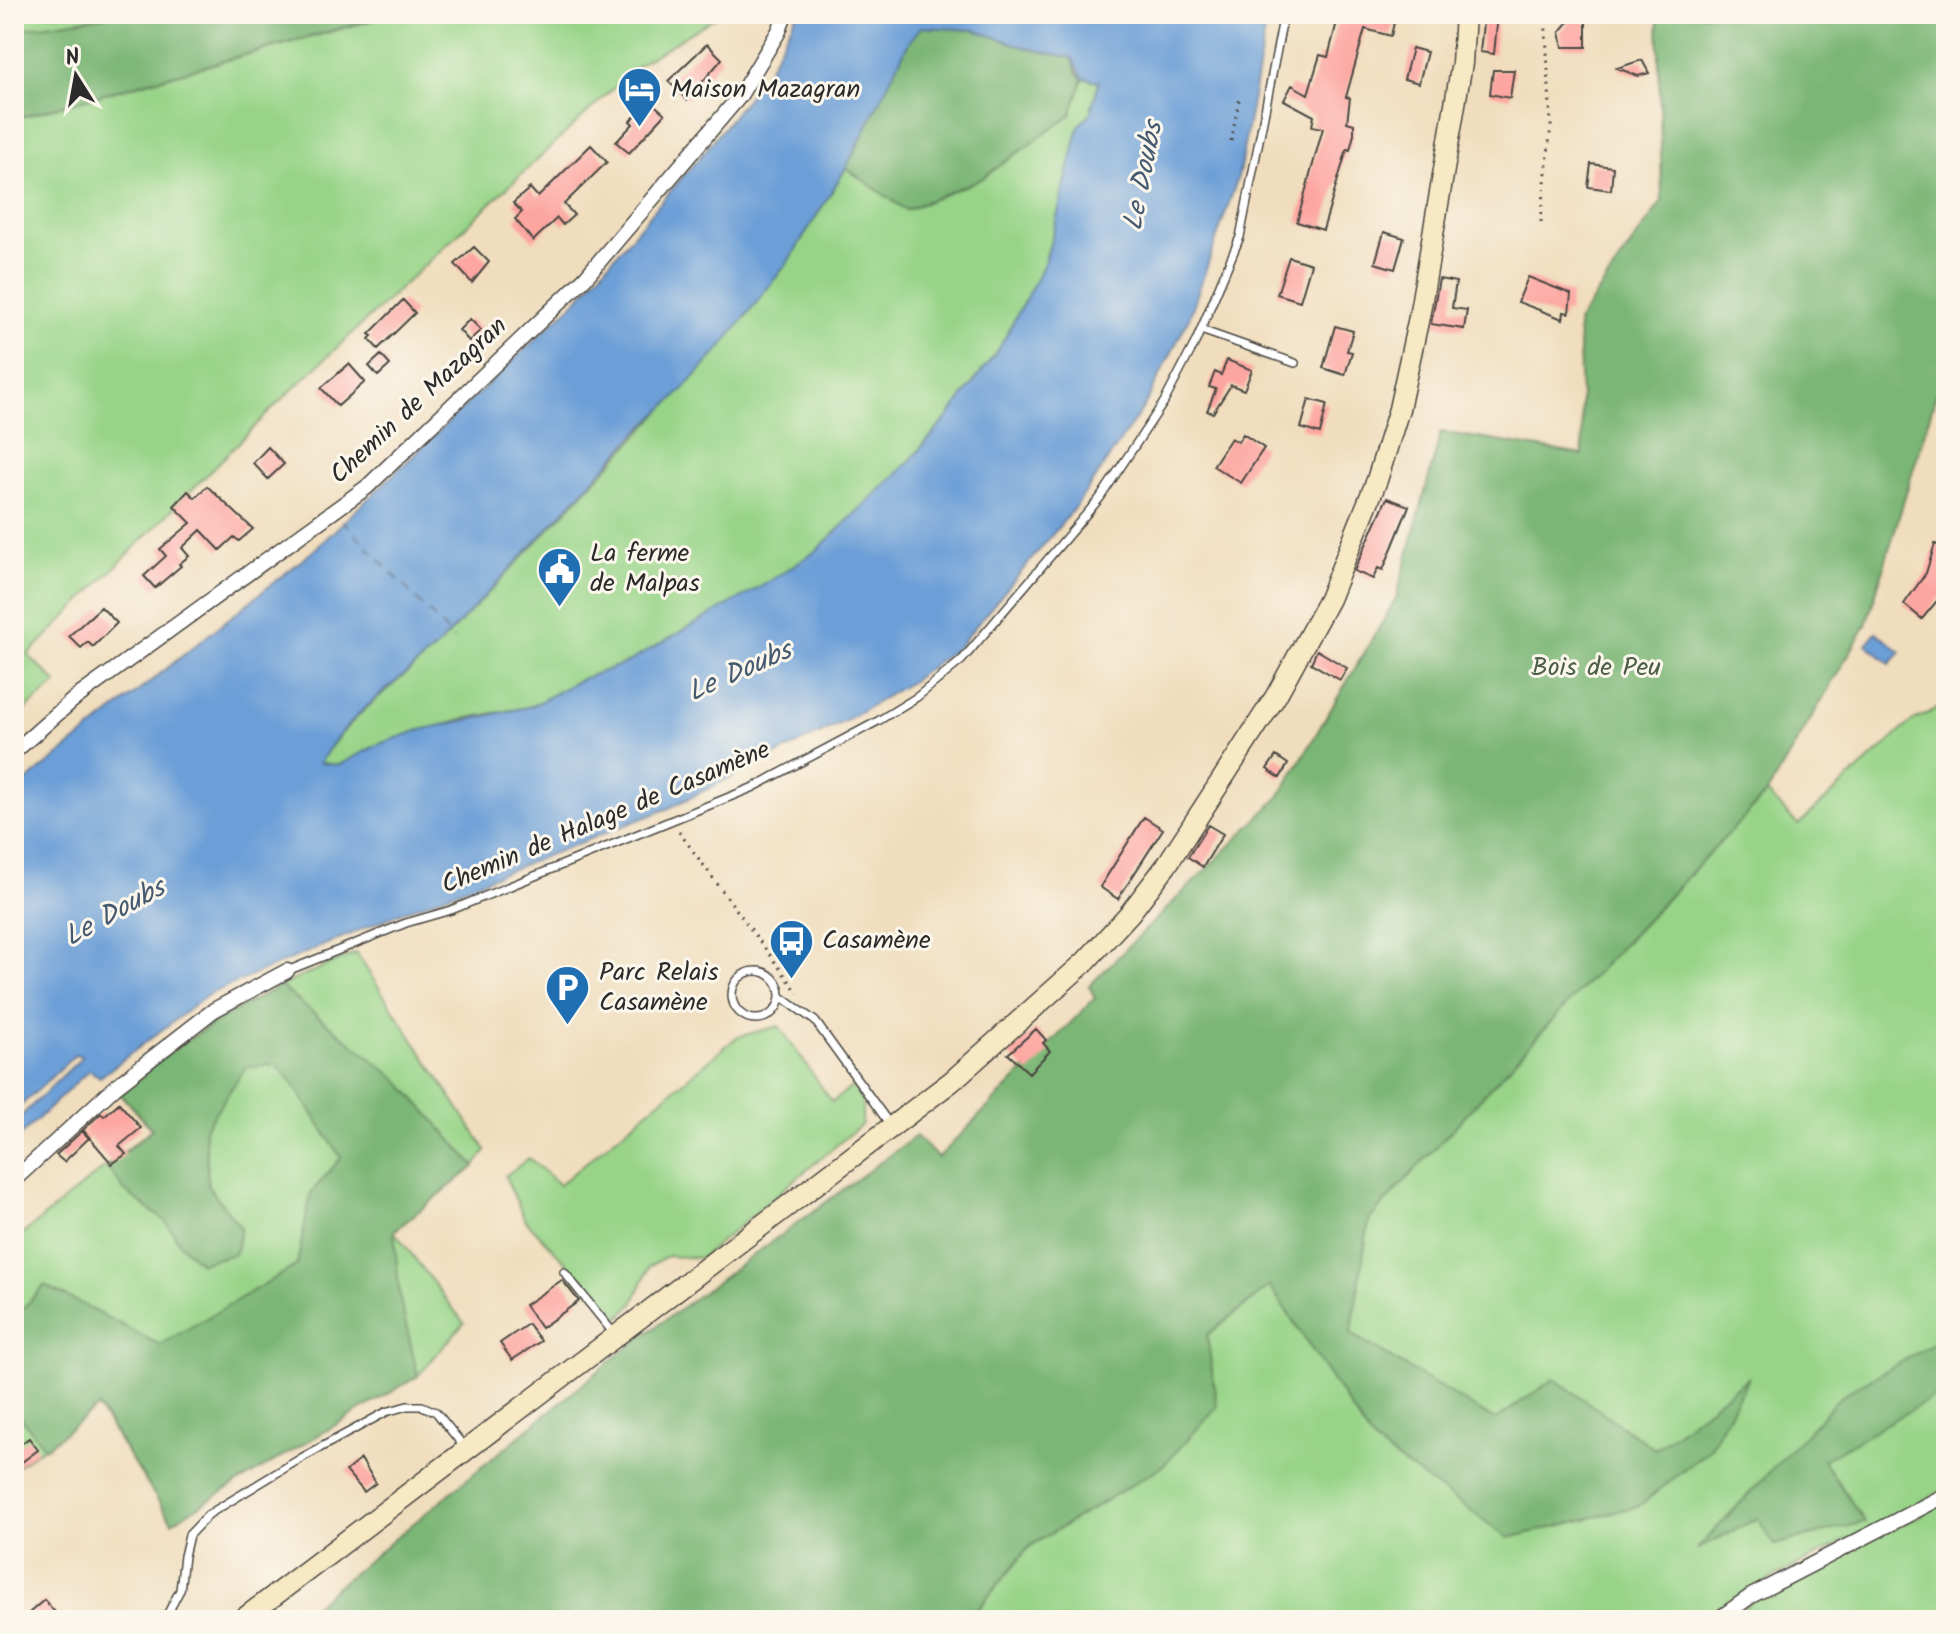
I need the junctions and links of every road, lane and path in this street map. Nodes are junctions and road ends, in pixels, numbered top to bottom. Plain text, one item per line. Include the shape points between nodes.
1 (785, 14) edge
2 (1284, 14) edge
3 (1465, 14) edge
4 (1545, 14) edge
5 (1239, 100) dead end
6 (1231, 141) dead end
7 (1541, 222) dead end
8 (1201, 330) junction
9 (1295, 363) dead end
10 (14, 752) edge
11 (672, 822) junction
12 (287, 971) joint
13 (799, 995) dead end
14 (779, 1000) junction
15 (892, 1128) junction
16 (14, 1180) edge
17 (564, 1272) dead end
18 (617, 1337) junction
19 (468, 1450) junction
20 (1946, 1495) edge
21 (159, 1620) edge
22 (242, 1620) edge
23 (1717, 1620) edge

1 - 10 street, Chemin de Mazagran via 739,97 585,278 367,487 73,700
2 - 8 lane, Chemin de Halage de Casamène via 1240,237
3 - 15 main road via 1439,207 1399,409 1329,599 1276,696 1130,913 985,1053
4 - 7 path via 1551,125
5 - 6 path
8 - 9 lane
8 - 11 lane, Chemin de Halage de Casamène via 1164,402 1100,498 962,660 878,721 754,787
11 - 12 lane, Chemin de Halage de Casamène
11 - 13 path
12 - 16 street, Chemin de Halage de Casamène via 202,1020 115,1087
14 - 14 lane via 771,976 757,971 743,975 733,987 733,1002 743,1015 767,1016
14 - 15 lane via 815,1021
15 - 18 main road via 651,1303
17 - 18 lane
18 - 19 main road
19 - 21 lane via 436,1412 422,1406 386,1412 317,1449 209,1514 189,1535 180,1590
19 - 22 main road
20 - 23 street via 1751,1596

